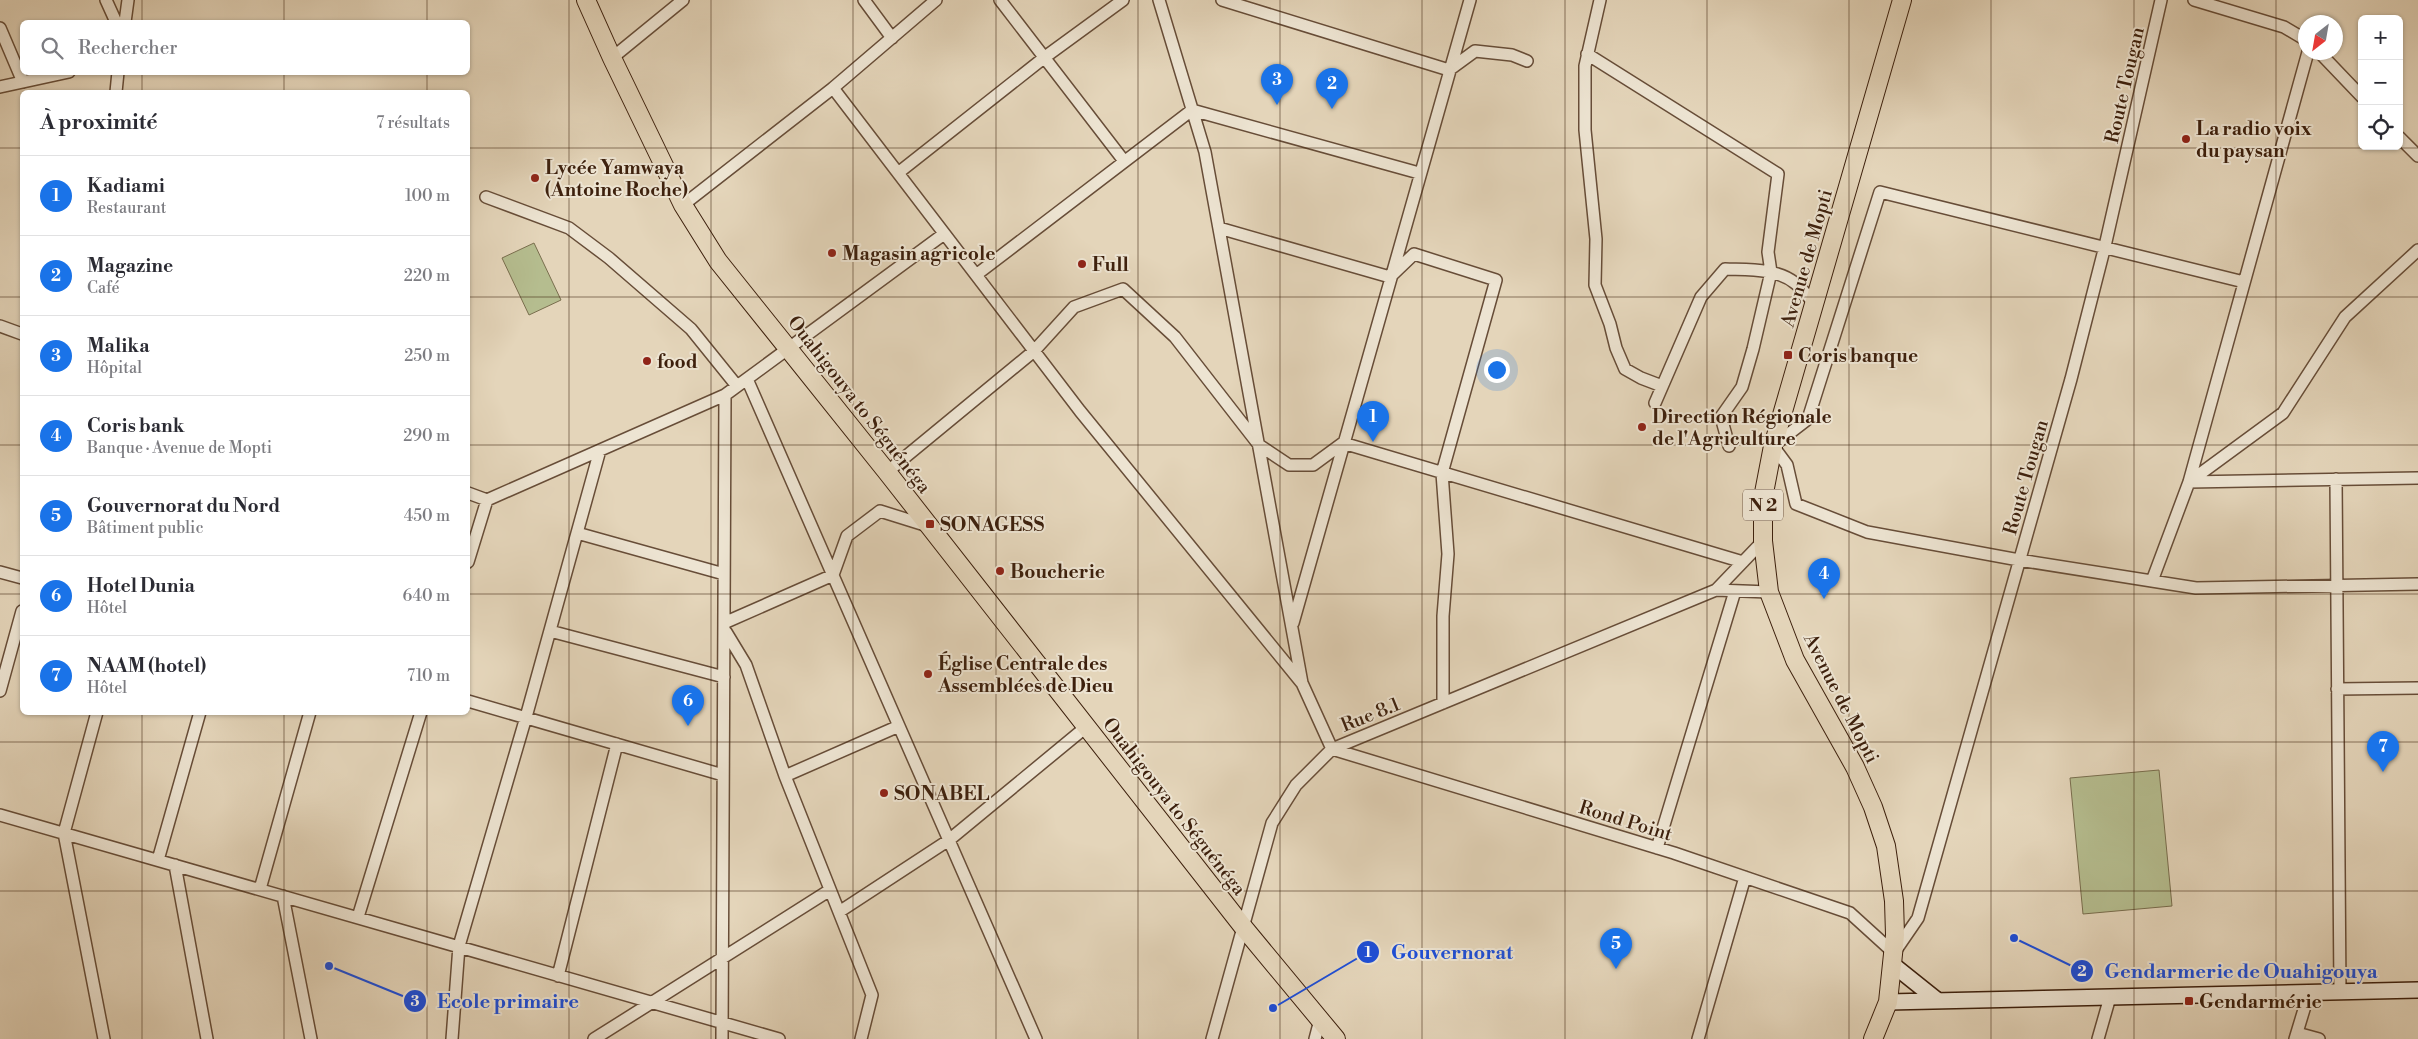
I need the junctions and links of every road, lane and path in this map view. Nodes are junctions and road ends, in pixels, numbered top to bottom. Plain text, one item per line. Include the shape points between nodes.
1 (106, 0) edge
2 (128, 0) edge
3 (586, 0) edge
4 (683, 0) edge
5 (864, 0) edge
6 (936, 0) edge
7 (1000, 0) edge
8 (1123, 0) edge
9 (1159, 0) edge
10 (1222, 0) edge
11 (1470, 0) edge
12 (1600, 0) edge
13 (1902, 0) edge
14 (2161, 0) edge
15 (2194, 0) edge
16 (115, 20) edge
17 (125, 20) edge
18 (0, 28) edge
19 (2298, 35) edge
20 (892, 38) junction
21 (1587, 54) junction
22 (1045, 57) junction
23 (612, 58) junction
24 (2306, 60) edge
25 (2327, 60) edge
26 (1527, 61) dead end
27 (1449, 70) junction
28 (20, 75) edge
29 (20, 75) edge
30 (55, 75) edge
31 (118, 75) edge
32 (23, 82) junction
33 (0, 87) edge
34 (833, 88) junction
35 (116, 90) edge
36 (2358, 93) edge
37 (1192, 110) junction
38 (2403, 141) edge
39 (2418, 156) edge
40 (1124, 162) junction
41 (898, 173) junction
42 (1419, 173) junction
43 (486, 197) dead end
44 (683, 205) junction
45 (1219, 228) junction
46 (944, 234) junction
47 (2105, 246) junction
48 (2418, 250) edge
49 (1770, 272) junction
50 (976, 275) junction
51 (1390, 277) junction
52 (2244, 282) junction
53 (1814, 303) junction
54 (0, 326) edge
55 (20, 333) edge
56 (789, 348) junction
57 (1034, 351) junction
58 (747, 379) junction
59 (737, 386) junction
60 (1662, 386) junction
61 (725, 395) junction
62 (1655, 403) dead end
63 (1343, 443) junction
64 (1258, 445) junction
65 (1729, 446) dead end
66 (1773, 446) junction
67 (600, 450) junction
68 (887, 472) junction
69 (1442, 473) junction
70 (2418, 478) edge
71 (2336, 479) junction
72 (2189, 482) junction
73 (470, 494) edge
74 (487, 500) junction
75 (928, 526) junction
76 (577, 533) junction
77 (1763, 542) junction
78 (470, 555) edge
79 (2019, 560) junction
80 (1743, 562) junction
81 (0, 572) edge
82 (724, 574) junction
83 (833, 575) junction
84 (20, 577) edge
85 (2152, 581) junction
86 (2418, 584) edge
87 (2336, 586) junction
88 (1716, 590) junction
89 (1735, 591) junction
90 (1769, 592) junction
91 (20, 618) edge
92 (725, 627) junction
93 (1292, 627) junction
94 (550, 631) junction
95 (724, 677) junction
96 (1302, 684) junction
97 (2418, 688) edge
98 (2337, 689) junction
99 (0, 691) edge
100 (470, 702) edge
101 (1443, 703) junction
102 (96, 715) edge
103 (199, 715) edge
104 (309, 715) edge
105 (420, 715) edge
106 (526, 717) junction
107 (899, 726) junction
108 (1086, 727) junction
109 (617, 744) junction
110 (1332, 749) junction
111 (723, 775) junction
112 (785, 776) junction
113 (0, 815) edge
114 (64, 833) junction
115 (949, 840) junction
116 (1657, 848) junction
117 (158, 860) junction
118 (175, 865) junction
119 (1745, 877) junction
120 (260, 889) junction
121 (830, 890) junction
122 (283, 896) junction
123 (839, 912) junction
124 (358, 917) junction
125 (1244, 928) junction
126 (459, 946) junction
127 (722, 958) junction
128 (1893, 959) junction
129 (558, 976) junction
130 (2418, 990) edge
131 (2340, 992) junction
132 (2309, 993) junction
133 (2110, 996) junction
134 (1937, 1000) junction
135 (650, 1002) junction
136 (1888, 1002) junction
137 (1320, 1020) junction
138 (722, 1023) junction
139 (2296, 1036) edge
140 (104, 1039) edge
141 (207, 1039) edge
142 (311, 1039) edge
143 (452, 1039) edge
144 (594, 1039) edge
145 (722, 1039) edge
146 (780, 1039) edge
147 (861, 1039) edge
148 (1036, 1039) edge
149 (1212, 1039) edge
150 (1315, 1039) edge
151 (1336, 1039) edge
152 (1698, 1039) edge
153 (1873, 1039) edge
154 (2098, 1039) edge
155 (2319, 1039) edge

1 - 16 street
2 - 17 street
3 - 23 main road, Ouahigouya to Séguénéga
4 - 23 street
5 - 20 street
6 - 20 street
7 - 22 street
8 - 22 street
9 - 37 street
10 - 27 street
11 - 27 street
12 - 21 street
13 - 53 main road, Avenue de Mopti / N 2
14 - 47 street, Route Tougan
15 - 19 street via 2284,27
18 - 29 street
20 - 34 street
21 - 49 street via 1778,174 1768,252
21 - 60 street via 1586,130 1596,239 1595,285 1625,369
22 - 40 street
22 - 41 street
23 - 44 main road, Ouahigouya to Séguénéga
24 - 52 street
25 - 36 street
26 - 27 street via 1512,55 1475,51
27 - 42 street
28 - 32 street
30 - 32 street
31 - 35 street
32 - 33 street
34 - 41 street
34 - 44 street
37 - 40 street
37 - 42 street
37 - 45 street via 1206,152
38 - 39 street
40 - 50 street
41 - 46 street
42 - 51 street
43 - 59 street via 569,228 609,258 691,329
44 - 56 main road, Ouahigouya to Séguénéga via 718,261
45 - 51 street
45 - 64 street
46 - 50 street
46 - 56 street
47 - 52 street
47 - 66 street via 1880,192 1808,419
47 - 79 street, Route Tougan
48 - 72 street via 2346,317 2283,414
49 - 53 street via 1796,283
49 - 60 street via 1725,269 1701,297
49 - 65 street via 1742,387 1721,417
50 - 57 street
51 - 63 street
51 - 69 street via 1414,254 1496,280
52 - 72 street
53 - 66 main road, Avenue de Mopti / N 2
54 - 55 street
56 - 58 street
56 - 68 main road, Ouahigouya to Séguénéga
57 - 64 street via 1074,307 1123,289 1175,337
57 - 68 street
57 - 96 street
58 - 59 street
58 - 83 street
59 - 61 street
60 - 62 street
61 - 67 street
61 - 82 street
63 - 64 street via 1313,466 1289,465
63 - 69 street
63 - 93 street
64 - 93 street
66 - 77 main road, Avenue de Mopti / N 2 via 1763,498
66 - 79 street via 1787,465 1796,504 1867,532
67 - 74 street
67 - 76 street
68 - 75 main road, Ouahigouya to Séguénéga
69 - 80 street
69 - 101 street via 1448,554 1443,616
70 - 71 street
71 - 72 street
71 - 87 street
72 - 85 street
73 - 74 street
74 - 78 street
75 - 83 street via 880,511 847,536
75 - 108 main road, Ouahigouya to Séguénéga
76 - 82 street
76 - 94 street
77 - 80 street, Rue 8.1
77 - 90 main road, Avenue de Mopti / N 2
79 - 85 street
79 - 128 street, Route Tougan via 1918,918
80 - 88 street, Rue 8.1
81 - 84 street
82 - 92 street
83 - 92 street
83 - 107 street
85 - 87 street via 2196,588
86 - 87 street
87 - 98 street
88 - 89 street, Rue 8.1
88 - 101 street, Rue 8.1
89 - 90 street, Rue 8.1
89 - 116 street
90 - 128 main road, Avenue de Mopti / N 2 via 1795,660 1855,767 1873,807 1886,846 1894,901
91 - 99 street
92 - 95 street
92 - 112 street via 746,665
93 - 96 street
94 - 95 street
94 - 106 street
95 - 111 street
96 - 110 street
97 - 98 street
98 - 131 street
100 - 106 street
101 - 110 street, Rue 8.1
102 - 114 street
103 - 117 street
104 - 120 street
105 - 124 street
106 - 109 street
106 - 126 street
107 - 112 street
107 - 115 street
108 - 115 street
108 - 125 main road, Ouahigouya to Séguénéga
109 - 111 street
109 - 129 street
110 - 116 street, Rond Point
110 - 125 street, Rue 8.1 via 1296,785 1272,823
111 - 127 street
112 - 121 street
113 - 114 street
114 - 117 street
114 - 140 street
115 - 123 street
115 - 148 street
116 - 119 street, Rond Point
117 - 118 street
118 - 120 street
118 - 141 street
119 - 128 street, Rond Point via 1850,912
119 - 152 street
120 - 122 street
121 - 123 street
121 - 127 street
122 - 124 street
122 - 142 street
123 - 147 street via 872,995
124 - 126 street
125 - 137 main road, Ouahigouya to Séguénéga
125 - 149 street, Rue 8.1
126 - 129 street
126 - 143 street
127 - 135 street
127 - 138 street
128 - 134 main road
128 - 136 main road, Avenue de Mopti / N 2
129 - 135 street
130 - 131 main road
131 - 132 main road
132 - 133 main road
132 - 139 street
133 - 134 main road
133 - 154 street
134 - 136 main road
135 - 138 street
135 - 144 street
136 - 153 main road, Avenue de Mopti / N 2
137 - 150 street
137 - 151 main road, Ouahigouya to Séguénéga
138 - 145 street
138 - 146 street
139 - 155 street

